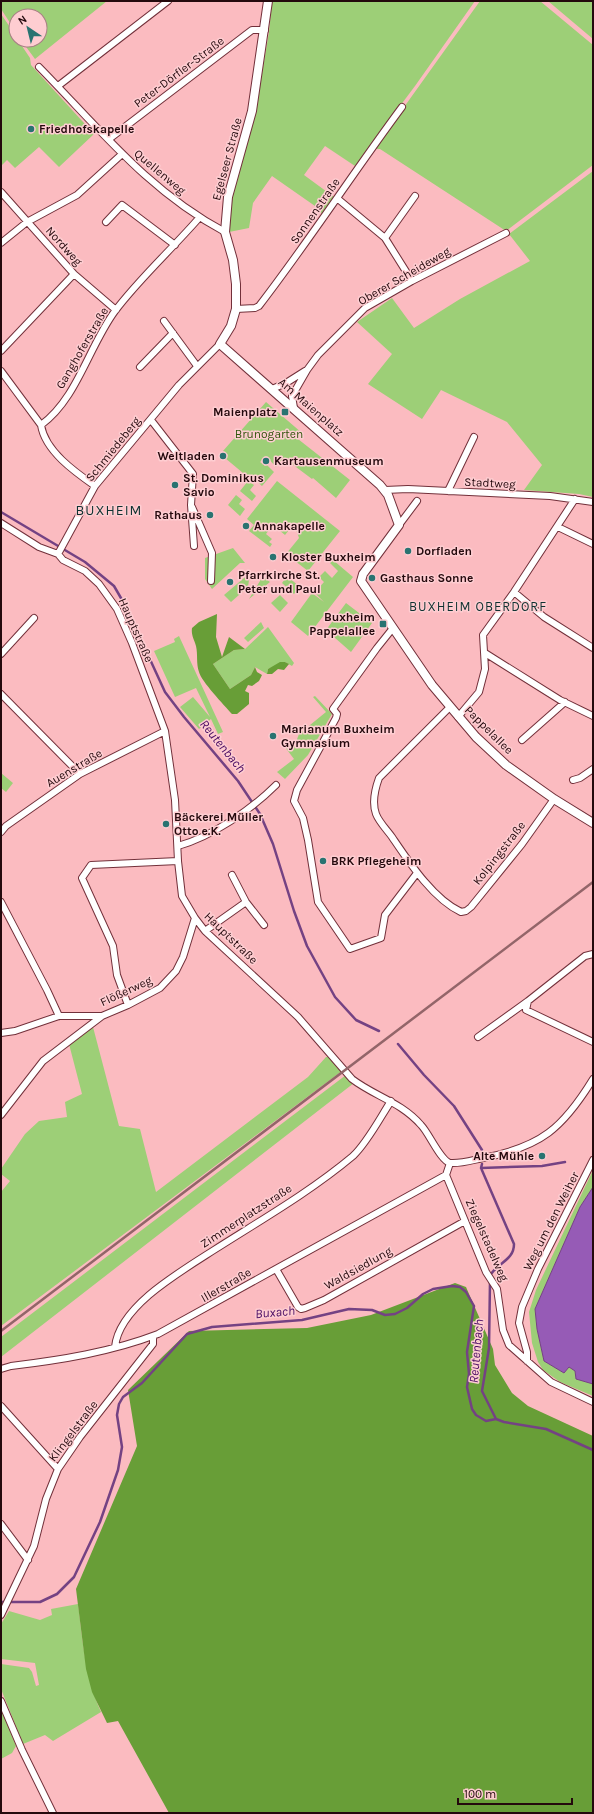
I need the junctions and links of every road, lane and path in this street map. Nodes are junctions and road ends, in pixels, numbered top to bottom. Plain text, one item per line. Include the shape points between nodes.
1 (168, 1) edge
2 (268, 1) edge
3 (265, 30) junction
4 (39, 67) dead end
5 (58, 86) junction
6 (402, 108) dead end
7 (109, 139) junction
8 (122, 155) junction
9 (1, 192) edge
10 (415, 196) dead end
11 (338, 199) junction
12 (127, 200) dead end
13 (122, 205) junction
14 (199, 218) junction
15 (27, 222) junction
16 (106, 222) dead end
17 (225, 232) junction
18 (506, 234) dead end
19 (385, 238) junction
20 (1, 243) edge
21 (175, 245) junction
22 (74, 274) junction
23 (412, 282) junction
24 (236, 309) junction
25 (116, 310) junction
26 (164, 321) dead end
27 (173, 333) junction
28 (220, 344) junction
29 (1, 351) edge
30 (197, 366) junction
31 (140, 367) dead end
32 (307, 370) junction
33 (1, 371) edge
34 (272, 389) junction
35 (294, 408) junction
36 (150, 420) junction
37 (41, 425) junction
38 (474, 437) dead end
39 (95, 486) junction
40 (385, 490) junction
41 (448, 491) junction
42 (575, 499) junction
43 (417, 501) dead end
44 (593, 502) edge
45 (191, 505) junction
46 (1, 523) edge
47 (399, 525) junction
48 (558, 527) junction
49 (593, 544) edge
50 (194, 546) dead end
51 (58, 554) junction
52 (211, 581) dead end
53 (514, 592) junction
54 (34, 618) dead end
55 (393, 628) junction
56 (593, 648) edge
57 (485, 653) junction
58 (1, 654) edge
59 (1, 694) edge
60 (565, 702) junction
61 (450, 707) junction
62 (593, 716) edge
63 (458, 717) junction
64 (164, 731) junction
65 (522, 740) dead end
66 (593, 770) edge
67 (80, 774) junction
68 (573, 780) dead end
69 (276, 785) dead end
70 (554, 799) junction
71 (593, 823) edge
72 (1, 832) edge
73 (178, 846) junction
74 (178, 861) junction
75 (417, 873) junction
76 (232, 875) dead end
77 (1, 902) edge
78 (246, 902) junction
79 (195, 918) junction
80 (264, 925) dead end
81 (205, 930) junction
82 (593, 954) edge
83 (528, 1001) junction
84 (128, 1005) junction
85 (59, 1016) junction
86 (102, 1016) junction
87 (1, 1033) edge
88 (478, 1037) dead end
89 (593, 1042) edge
90 (593, 1079) edge
91 (391, 1101) junction
92 (1, 1115) edge
93 (593, 1160) edge
94 (450, 1163) junction
95 (446, 1175) junction
96 (465, 1220) junction
97 (276, 1269) junction
98 (153, 1336) junction
99 (115, 1347) junction
100 (527, 1361) junction
101 (1, 1369) edge
102 (593, 1402) edge
103 (1, 1406) edge
104 (58, 1468) junction
105 (1, 1524) edge
106 (28, 1560) junction
107 (1, 1615) edge
108 (1, 1701) edge
109 (53, 1813) edge

1 - 5 street
2 - 3 street, Egelseer Straße
3 - 7 street, Peter-Dörfler-Straße via 252,30
3 - 17 street, Egelseer Straße via 252,111 228,197
4 - 5 street, Quellenweg
5 - 7 street, Quellenweg
6 - 11 street, Sonnenstraße
7 - 8 street, Quellenweg
8 - 14 street, Quellenweg via 157,187
8 - 15 street via 77,195
9 - 15 street, Nordweg
10 - 19 street
11 - 19 street
11 - 24 street, Sonnenstraße via 259,306
12 - 13 street
13 - 16 street
13 - 21 street
14 - 17 street, Quellenweg
14 - 21 street, Ganghoferstraße
15 - 20 street
15 - 22 street, Nordweg
17 - 24 street, Egelseer Straße via 234,266
18 - 23 street, Oberer Scheideweg
19 - 23 street
21 - 25 street, Ganghoferstraße
22 - 25 street, Nordweg
22 - 29 street
23 - 32 street, Oberer Scheideweg via 365,308 318,355
24 - 28 street, Egelseer Straße via 231,326
25 - 37 street, Ganghoferstraße via 66,398 53,416
26 - 27 street
27 - 30 street
27 - 31 street
28 - 30 street, Schmiedeberg
28 - 34 street, Am Maienplatz
30 - 36 street, Schmiedeberg
32 - 34 street, Oberer Scheideweg
32 - 35 street, Oberer Scheideweg via 292,396
33 - 37 street
34 - 35 street, Am Maienplatz
35 - 40 street, Am Maienplatz
36 - 39 street, Schmiedeberg
36 - 45 street via 193,474
37 - 39 street via 44,435 59,457
38 - 41 street
39 - 51 street, Schmiedeberg
40 - 41 street, Stadtweg
40 - 47 street
41 - 42 street, Stadtweg
42 - 44 street, Stadtweg
42 - 48 street
43 - 47 street
45 - 50 street
45 - 52 street via 212,553
46 - 51 street, Hauptstraße via 39,547
47 - 55 street, Pappelallee via 363,574 361,582
48 - 49 street
48 - 53 street
51 - 64 street, Hauptstraße via 63,560 90,576 115,605 132,643
53 - 56 street via 544,617
53 - 57 street via 484,635
54 - 58 street
55 - 61 street, Pappelallee
55 - 75 street via 333,709 337,714 336,718 297,790 294,801 303,818 307,834 318,902 350,949 381,938 385,915
57 - 60 street
57 - 63 street via 485,669 479,692
59 - 67 street
60 - 62 street
60 - 65 street
61 - 63 street, Pappelallee
61 - 75 street via 379,778 376,787 374,798 377,816
63 - 70 street, Pappelallee via 506,765
64 - 67 street, Auenstraße
64 - 73 street, Hauptstraße via 175,800
66 - 68 street
67 - 72 street, Auenstraße
69 - 73 street via 212,832
70 - 71 street, Pappelallee
70 - 75 street, Kolpingstraße via 522,844 466,911 457,910
73 - 74 street, Hauptstraße
74 - 79 street, Hauptstraße via 182,896
74 - 84 street via 91,865 82,878 113,946 117,976
76 - 78 street
77 - 85 street
78 - 80 street
78 - 81 street
79 - 81 street, Hauptstraße
79 - 84 street, Flößerweg via 176,971 160,988
81 - 91 street, Hauptstraße via 298,1017 352,1079
82 - 83 street via 585,956
83 - 88 street
83 - 89 street via 526,1010
84 - 86 street, Flößerweg
85 - 86 street, Flößerweg
85 - 87 street, Flößerweg via 15,1031
86 - 92 street via 43,1062
90 - 94 street via 563,1121 546,1136 500,1154
91 - 94 street, Hauptstraße via 422,1125 444,1159
91 - 99 street, Zimmerplatzstraße via 352,1156 300,1194 148,1295 126,1319 116,1338
93 - 100 street, Weg um den Weiher via 522,1306 519,1323
94 - 95 street
95 - 96 street, Ziegelstadelweg
95 - 97 street, Illerstraße
96 - 97 street, Waldsiedlung via 324,1300 305,1308 298,1307
96 - 100 street, Ziegelstadelweg via 486,1272 497,1289 505,1338 513,1350
97 - 98 street, Illerstraße via 178,1325
98 - 99 street, Illerstraße via 130,1345
98 - 104 street, Klingelstraße via 150,1349
99 - 101 street, Illerstraße via 86,1355
100 - 102 street, Ziegelstadelweg via 551,1382
103 - 104 street
104 - 106 street, Klingelstraße
105 - 106 street
106 - 107 street, Klingelstraße
108 - 109 street

